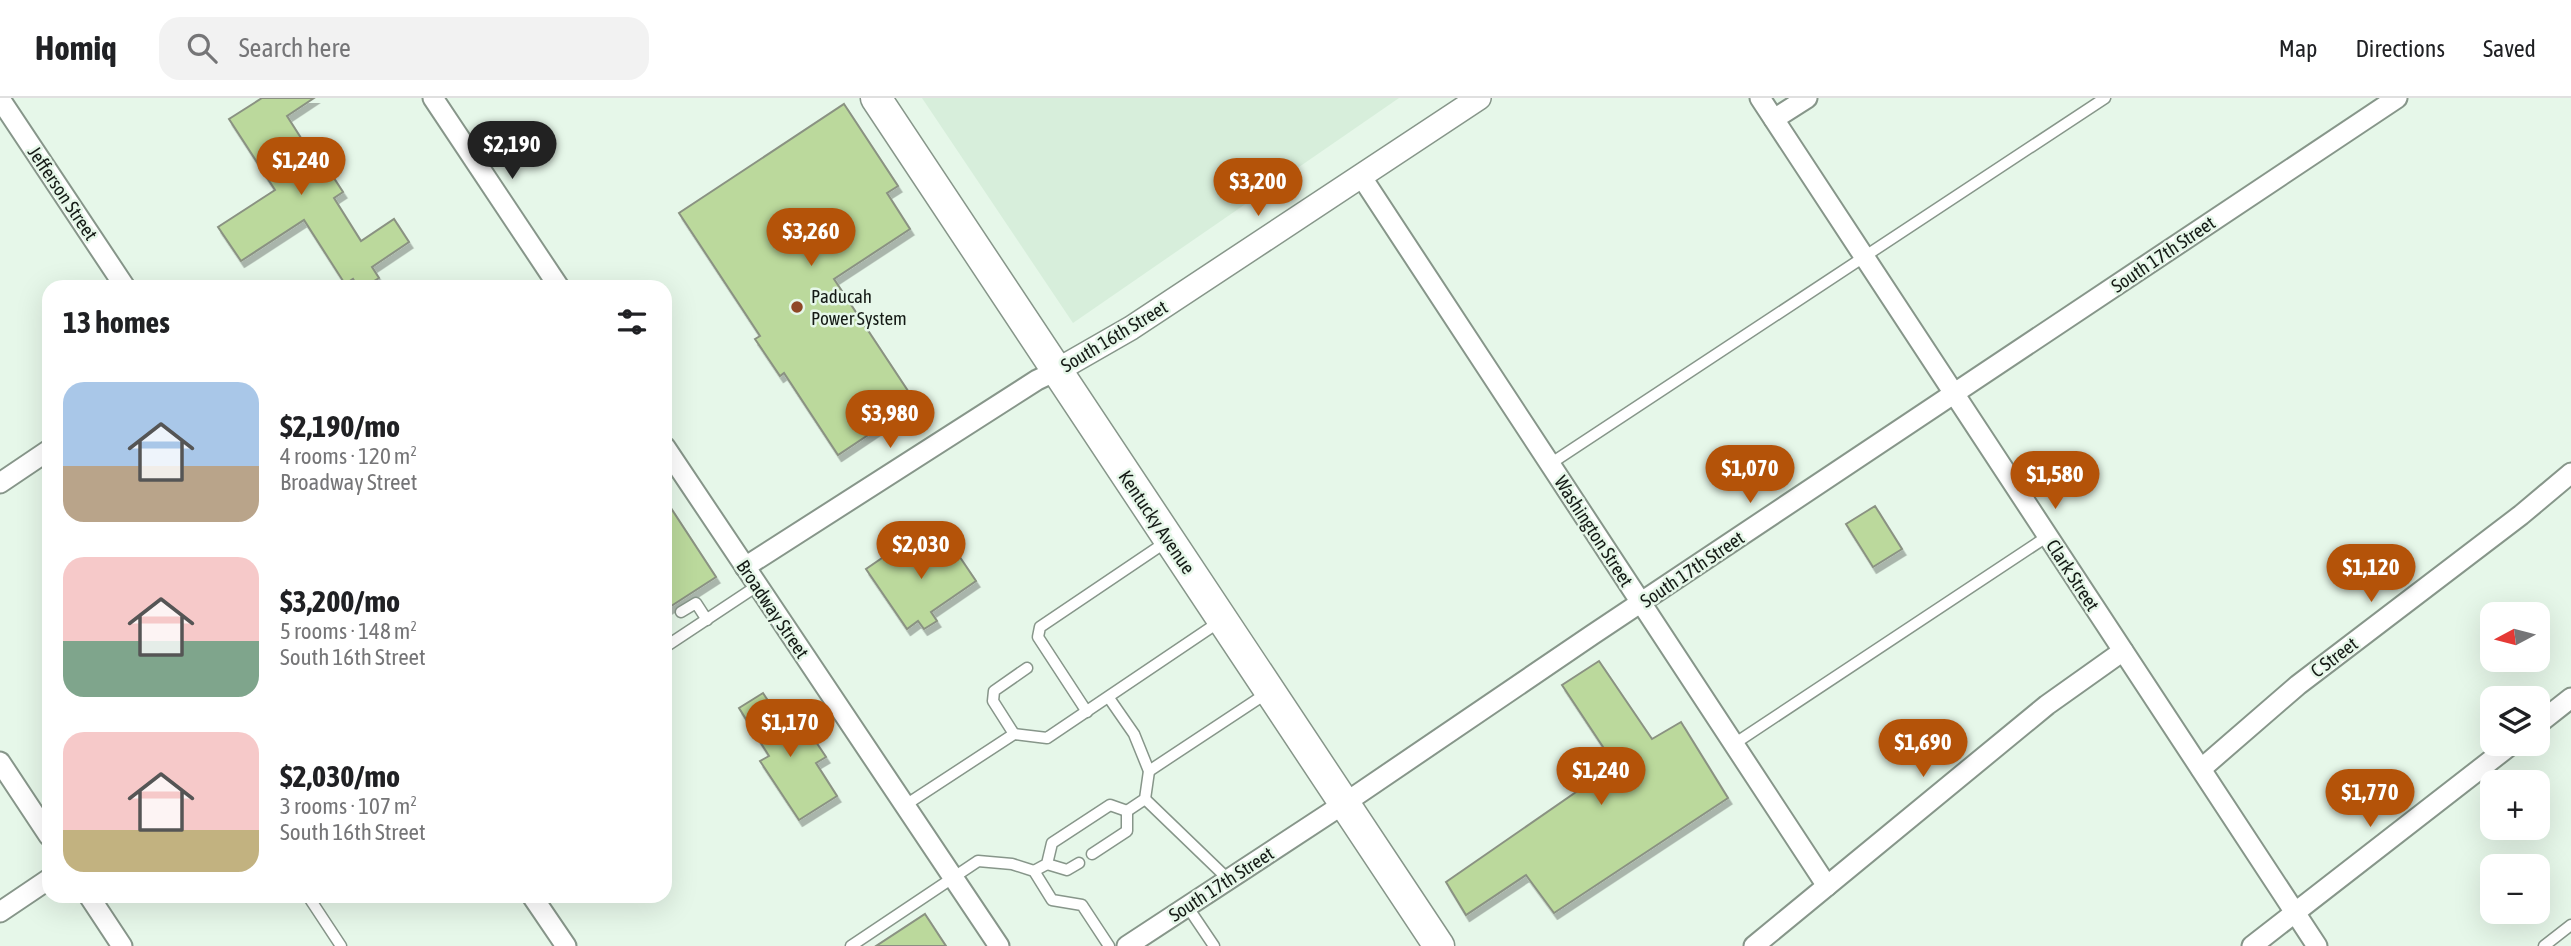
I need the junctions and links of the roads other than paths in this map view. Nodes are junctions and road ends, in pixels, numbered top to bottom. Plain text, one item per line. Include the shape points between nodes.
1 (433, 98) edge
2 (876, 98) edge
3 (1479, 98) edge
4 (1760, 98) edge
5 (1807, 98) edge
6 (2105, 98) edge
7 (2397, 98) edge
8 (0, 99) edge
9 (1774, 119) junction
10 (1361, 176) junction
11 (1865, 257) junction
12 (120, 280) edge
13 (554, 280) edge
14 (1056, 371) junction
15 (1954, 394) junction
16 (42, 455) edge
17 (672, 463) edge
18 (1550, 464) junction
19 (2571, 473) edge
20 (0, 483) edge
21 (2048, 536) junction
22 (1169, 540) junction
23 (745, 567) junction
24 (757, 586) junction
25 (1641, 603) junction
26 (681, 612) dead end
27 (707, 620) junction
28 (1223, 620) junction
29 (672, 642) edge
30 (2123, 651) junction
31 (1027, 668) dead end
32 (1270, 691) junction
33 (1109, 698) junction
34 (2571, 698) edge
35 (1087, 712) junction
36 (2550, 715) edge
37 (1014, 734) junction
38 (1734, 744) junction
39 (2497, 756) edge
40 (0, 762) edge
41 (2201, 769) junction
42 (1149, 771) junction
43 (1145, 799) junction
44 (1345, 803) junction
45 (904, 806) junction
46 (1128, 811) junction
47 (42, 825) edge
48 (1092, 854) dead end
49 (1047, 863) junction
50 (1080, 863) dead end
51 (1034, 871) junction
52 (951, 877) junction
53 (1228, 879) junction
54 (42, 884) edge
55 (1827, 886) junction
56 (94, 903) edge
57 (313, 903) edge
58 (537, 903) edge
59 (1187, 906) junction
60 (0, 912) edge
61 (2295, 913) junction
62 (2571, 925) edge
63 (122, 946) edge
64 (341, 946) edge
65 (566, 946) edge
66 (852, 946) edge
67 (999, 946) edge
68 (1109, 946) edge
69 (1127, 946) edge
70 (1214, 946) edge
71 (1440, 946) edge
72 (1754, 946) edge
73 (2252, 946) edge
74 (2317, 946) edge
75 (2544, 946) edge

1 - 13 street
2 - 14 main road, Kentucky Avenue
3 - 10 street, South 16th Street
4 - 9 street, Clark Street
5 - 9 street
6 - 11 lane
7 - 15 street, South 17th Street
8 - 12 street, Jefferson Street
9 - 11 street, Clark Street
10 - 14 street, South 16th Street via 1131,328
10 - 18 street, Washington Street
11 - 15 street, Clark Street
11 - 18 lane
14 - 22 main road, Kentucky Avenue
14 - 23 street, South 16th Street
15 - 21 street, Clark Street
15 - 25 street, South 17th Street
16 - 20 street
17 - 23 street, Broadway Street
18 - 25 street, Washington Street
19 - 41 street, C Street via 2298,685
21 - 30 street, Clark Street
21 - 38 lane
22 - 28 main road, Kentucky Avenue
22 - 35 lane via 1040,627 1038,637
23 - 24 street, Broadway Street
24 - 27 lane
24 - 45 street, Broadway Street
25 - 38 street, Washington Street
25 - 44 street, South 17th Street
26 - 27 lane via 695,603
27 - 29 lane
28 - 32 main road, Kentucky Avenue
28 - 33 lane
30 - 41 street, Clark Street
30 - 55 street via 2047,705
31 - 37 lane via 994,691 993,701
32 - 42 lane
32 - 44 main road, Kentucky Avenue
33 - 35 lane
33 - 42 lane via 1134,734
34 - 36 street
35 - 37 lane via 1047,738
37 - 45 lane
38 - 55 street, Washington Street
39 - 61 street
40 - 47 street
41 - 61 street, Clark Street
42 - 43 lane
43 - 46 lane
43 - 53 lane
44 - 53 street, South 17th Street
44 - 71 main road, Kentucky Avenue
45 - 52 street, Broadway Street
46 - 48 lane via 1127,831
46 - 49 lane via 1110,805 1052,843
49 - 50 lane via 1067,870
49 - 51 lane
51 - 52 lane via 978,861
51 - 68 lane via 1052,900 1082,905
52 - 66 lane
52 - 67 street, Broadway Street
53 - 59 street, South 17th Street
54 - 60 street
55 - 72 street
56 - 63 street
57 - 64 lane
58 - 65 street
59 - 69 street, South 17th Street
59 - 70 lane
61 - 73 street
61 - 74 street, Clark Street
62 - 75 lane

